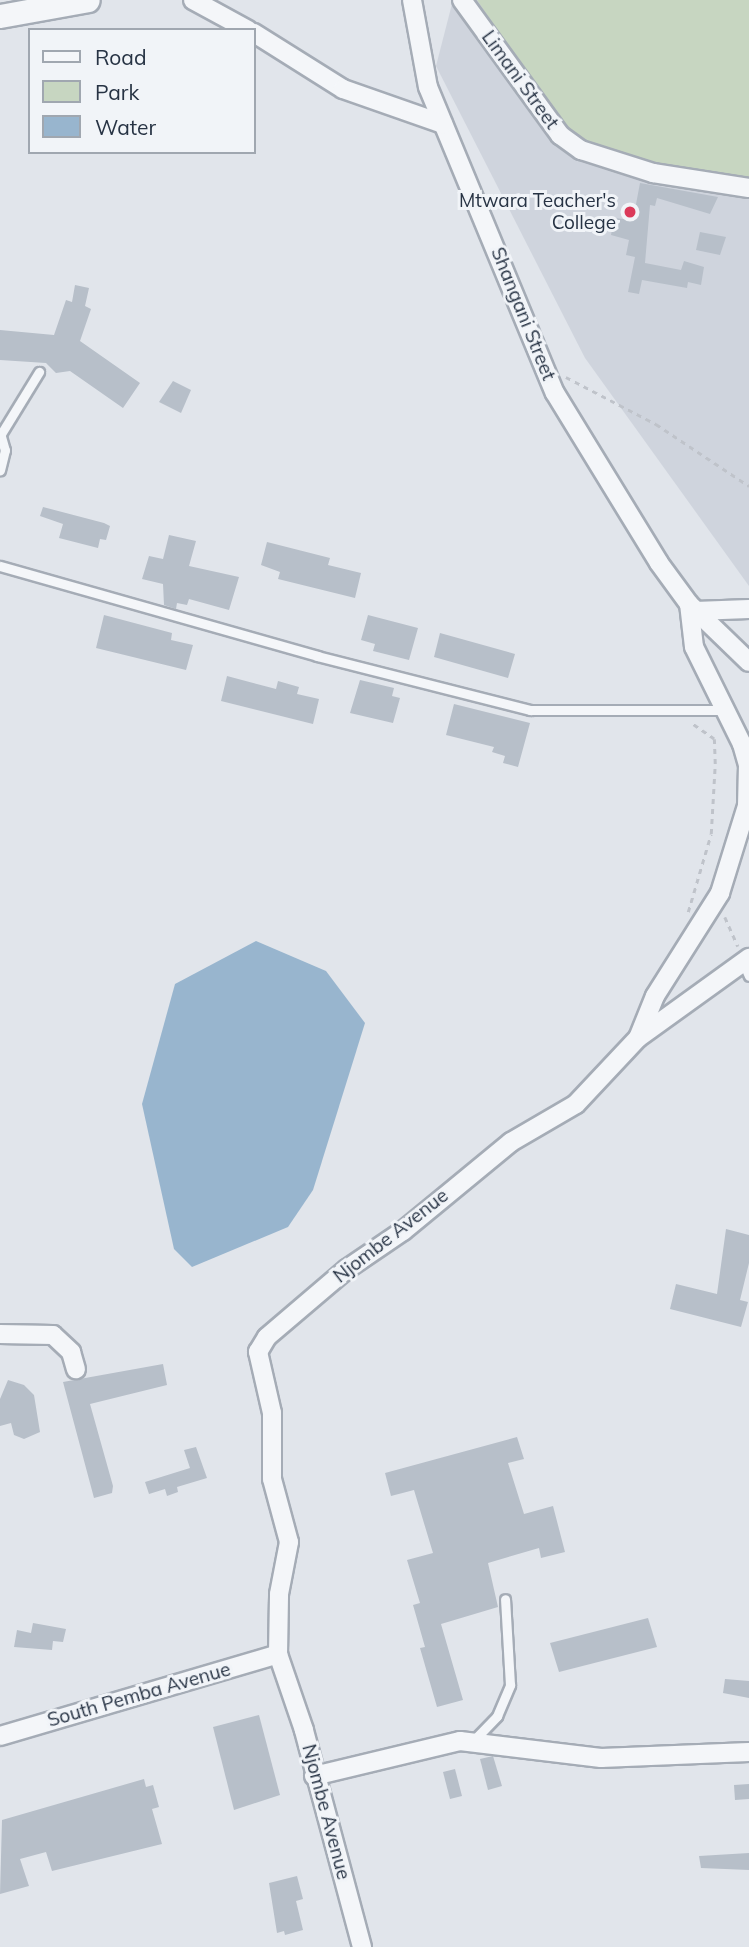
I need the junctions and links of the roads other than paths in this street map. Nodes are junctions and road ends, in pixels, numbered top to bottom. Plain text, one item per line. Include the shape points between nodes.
1 (88, 0) edge
2 (193, 0) edge
3 (412, 0) edge
4 (462, 0) edge
5 (0, 16) edge
6 (244, 28) edge
7 (256, 34) edge
8 (443, 124) junction
9 (749, 187) edge
10 (39, 372) dead end
11 (0, 433) edge
12 (0, 470) edge
13 (0, 566) edge
14 (692, 608) junction
15 (749, 609) edge
16 (749, 662) edge
17 (724, 710) junction
18 (746, 747) edge
19 (747, 965) edge
20 (638, 1038) junction
21 (0, 1334) edge
22 (76, 1369) dead end
23 (505, 1599) dead end
24 (278, 1654) junction
25 (0, 1736) edge
26 (473, 1741) junction
27 (749, 1752) edge
28 (314, 1776) junction
29 (362, 1947) edge

1 - 5 street
2 - 6 street
3 - 8 street, Shangani Street via 425,75
4 - 9 street, Limani Street via 560,135 581,150 653,173
7 - 8 street via 343,89
8 - 14 street, Shangani Street via 543,367 628,515
10 - 11 lane
11 - 12 lane via 5,450
13 - 17 lane via 317,656 530,710
14 - 15 street
14 - 16 street, Shangani Street
14 - 17 street, Njombe Avenue via 694,647
17 - 18 street, Njombe Avenue
18 - 20 street, Njombe Avenue via 747,806 720,894 655,996
19 - 20 street
20 - 24 street, Njombe Avenue via 576,1104 511,1142 403,1231 347,1269 259,1346 257,1358 272,1413 272,1479 289,1542 279,1594
21 - 22 street via 53,1335 71,1352
23 - 26 lane via 510,1685 497,1716
24 - 25 street, South Pemba Avenue
24 - 28 street, Njombe Avenue
26 - 27 street via 601,1758
26 - 28 street via 446,1742
28 - 29 street, Njombe Avenue

